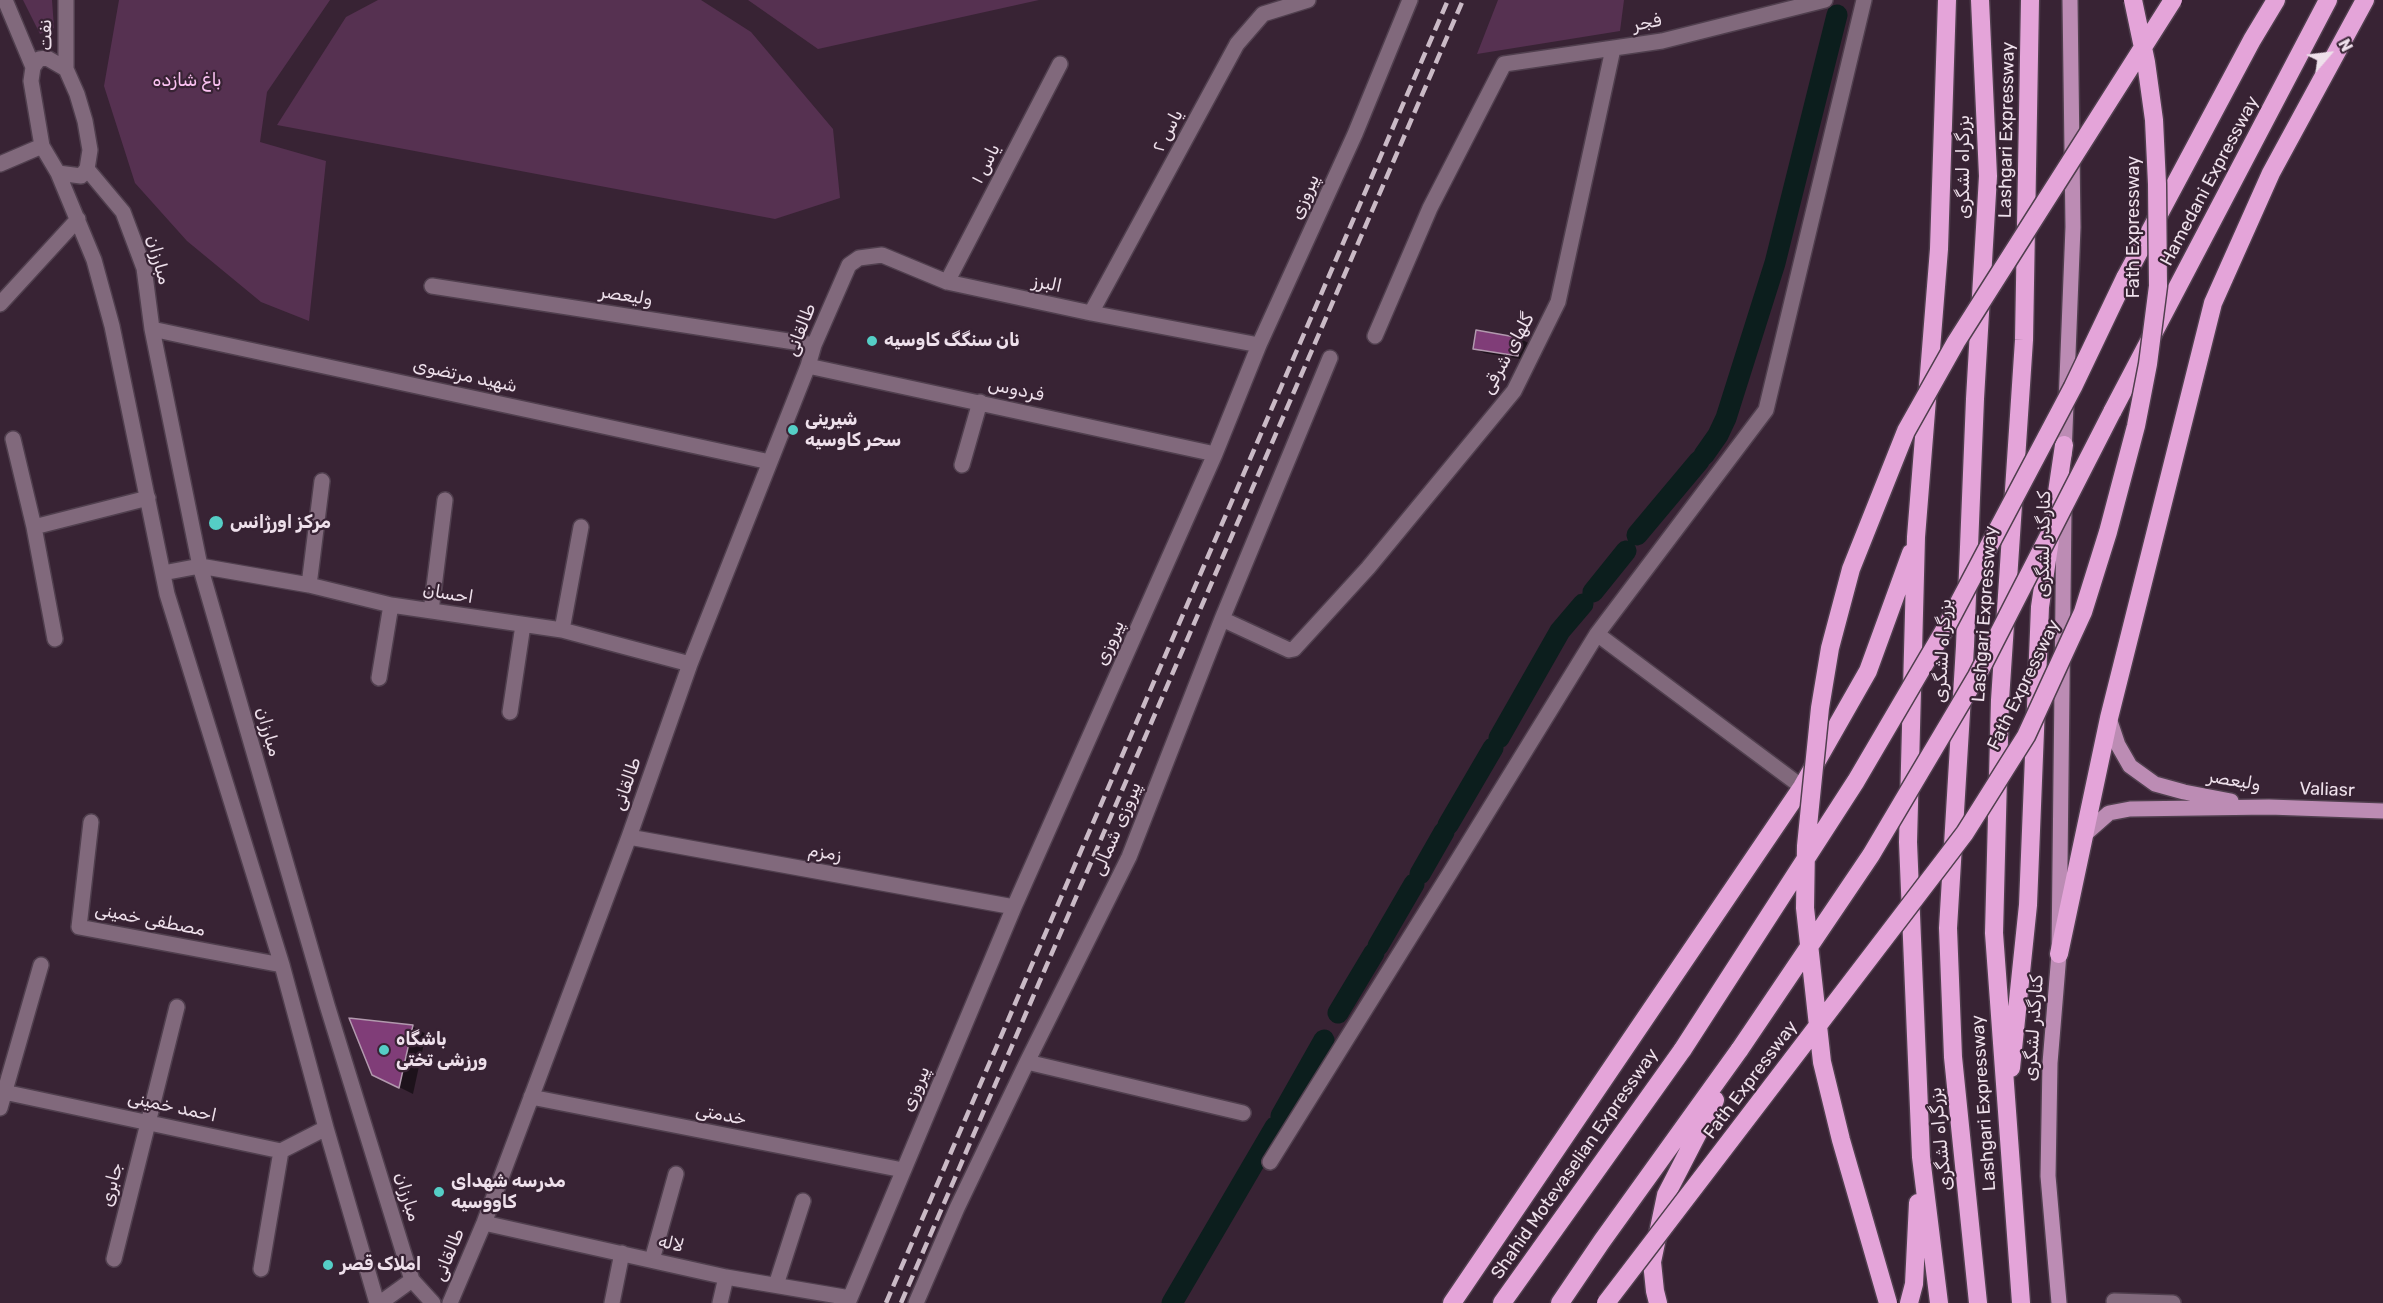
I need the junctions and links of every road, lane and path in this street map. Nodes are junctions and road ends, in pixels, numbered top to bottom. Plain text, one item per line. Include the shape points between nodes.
1 (5, 0) edge
2 (66, 0) edge
3 (1308, 0) edge
4 (1410, 0) edge
5 (1825, 0) edge
6 (1864, 0) edge
7 (1947, 0) edge
8 (1980, 0) edge
9 (2030, 0) edge
10 (2070, 0) edge
11 (2133, 0) edge
12 (2173, 0) edge
13 (2265, 0) edge
14 (2276, 0) edge
15 (2328, 0) edge
16 (2366, 0) edge
17 (2252, 40) junction
18 (1613, 49) junction
19 (1060, 64) dead end
20 (33, 67) junction
21 (66, 69) junction
22 (42, 146) junction
23 (0, 164) edge
24 (87, 169) junction
25 (58, 173) junction
26 (78, 219) junction
27 (842, 279) joint
28 (947, 282) junction
29 (432, 286) dead end
30 (0, 304) edge
31 (1091, 313) junction
32 (152, 329) junction
33 (1375, 336) dead end
34 (814, 345) junction
35 (1259, 345) junction
36 (1330, 358) dead end
37 (808, 366) junction
38 (980, 402) junction
39 (13, 439) dead end
40 (2064, 445) junction
41 (1215, 454) junction
42 (770, 462) junction
43 (962, 465) dead end
44 (322, 481) dead end
45 (148, 498) junction
46 (446, 500) dead end
47 (34, 527) junction
48 (581, 527) dead end
49 (1916, 537) junction
50 (200, 566) junction
51 (163, 573) junction
52 (309, 585) junction
53 (391, 604) junction
54 (431, 611) junction
55 (1222, 619) junction
56 (523, 625) junction
57 (562, 630) junction
58 (1596, 633) junction
59 (55, 639) dead end
60 (690, 664) junction
61 (379, 678) dead end
62 (510, 712) dead end
63 (2109, 718) junction
64 (1802, 787) junction
65 (2270, 807) junction
66 (2383, 811) edge
67 (91, 822) dead end
68 (2084, 835) junction
69 (629, 837) junction
70 (1014, 907) junction
71 (2059, 954) junction
72 (41, 965) dead end
73 (282, 965) junction
74 (177, 1007) dead end
75 (1683, 1049) joint
76 (1740, 1049) junction
77 (1027, 1062) junction
78 (4, 1092) junction
79 (531, 1097) junction
80 (0, 1108) edge
81 (1243, 1113) dead end
82 (2006, 1118) junction
83 (148, 1121) junction
84 (326, 1128) junction
85 (281, 1151) junction
86 (1921, 1157) junction
87 (1270, 1162) dead end
88 (903, 1170) junction
89 (676, 1174) dead end
90 (803, 1201) dead end
91 (483, 1223) junction
92 (622, 1253) junction
93 (114, 1259) dead end
94 (652, 1260) junction
95 (261, 1269) dead end
96 (726, 1277) junction
97 (412, 1280) junction
98 (776, 1285) junction
99 (849, 1301) edge
100 (2114, 1301) dead end
101 (378, 1303) edge
102 (433, 1303) edge
103 (450, 1303) edge
104 (612, 1303) edge
105 (720, 1303) edge
106 (916, 1303) edge
107 (1452, 1303) edge
108 (1502, 1303) edge
109 (1560, 1303) edge
110 (1606, 1303) edge
111 (1658, 1303) edge
112 (1888, 1303) edge
113 (1909, 1303) edge
114 (1939, 1303) edge
115 (1978, 1303) edge
116 (2021, 1303) edge
117 (2059, 1303) edge
118 (2173, 1303) edge

1 - 20 street
2 - 21 street, نفت
3 - 31 street, یاس ۲ via 1263,14 1237,44
4 - 35 street, پیروزی via 1355,134
5 - 18 street, فجر
6 - 58 street via 1766,410
7 - 49 highway via 1940,249
8 - 115 highway, بزرگراه لشگری via 1988,176 1948,928 1953,1057
9 - 82 highway, Lashgari Expressway via 2024,340 2000,700 1994,910
10 - 40 main road, کنارگذر لشگری via 2073,227
11 - 110 highway, Fath Expressway, bridge via 2154,120 2158,286 2136,426 2083,612 2026,736 1965,833
12 - 112 highway, bridge via 1956,342 1906,431 1851,569 1830,648 1806,846 1805,908 1822,1062
13 - 17 highway
14 - 17 highway, Hamedani Expressway
15 - 76 highway, Hamedani Expressway, bridge via 1971,686 1871,855
16 - 63 highway via 2271,173 2213,303
17 - 75 highway, Hamedani Expressway, bridge via 1945,628 1856,781
18 - 33 street, فجر via 1509,62 1500,69 1430,208
18 - 55 street, گلهای شرقی via 1558,302 1514,391 1368,568 1296,646 1289,650
19 - 28 street, یاس ۱
20 - 21 street via 39,59 47,58
20 - 22 street via 33,97
21 - 24 street via 85,121 90,150
22 - 23 street
22 - 25 street
24 - 25 street via 81,176
24 - 32 street, مبارزان via 123,212 144,268
25 - 26 street
26 - 30 street
26 - 45 street via 112,326
27 - 28 street, البرز via 849,265 859,258 882,255
27 - 34 street, طالقانی
28 - 31 street, البرز
29 - 34 street, ولیعصر
31 - 35 street, البرز
32 - 42 street, شهید مرتضوی
32 - 50 street, مبارزان
34 - 37 street, طالقانی
35 - 41 street, پیروزی
36 - 55 street, پیروزی شمالی
37 - 38 street, فردوس
37 - 42 street, طالقانی
38 - 41 street, فردوس
38 - 43 street
39 - 47 street
40 - 71 main road, کنارگذر لشگری
40 - 82 highway via 2040,607 2028,904
41 - 70 street, پیروزی
42 - 60 street, طالقانی
44 - 52 street
45 - 47 street
45 - 51 street
46 - 54 street
47 - 59 street
48 - 57 street
49 - 64 highway via 1868,671
49 - 86 highway via 1908,842
50 - 51 street
50 - 52 street, احسان
50 - 97 street, مبارزان via 327,1005
51 - 73 street
52 - 53 street, احسان
53 - 54 street, احسان
53 - 61 street
54 - 56 street, احسان
55 - 77 street, پیروزی شمالی via 1129,857
56 - 57 street, احسان
56 - 62 street
57 - 60 street, احسان
58 - 64 street
58 - 87 street
60 - 69 street, طالقانی
63 - 65 main road, ولیعصر via 2130,766 2155,784
63 - 68 highway
64 - 107 highway
65 - 66 main road, Valiasr
65 - 68 main road, ولیعصر via 2130,809 2109,813
67 - 73 street, مصطفی خمینی via 80,927
68 - 71 highway
69 - 70 street, زمزم
69 - 79 street, طالقانی
70 - 88 street, پیروزی
71 - 117 main road, کنارگذر لشگری via 2050,1063 2048,1176
72 - 78 street
73 - 84 street
74 - 83 street, جابری
75 - 108 highway, Shahid Motevaselian Expressway
76 - 109 highway
76 - 111 highway via 1666,1195 1652,1262
77 - 81 street
77 - 106 street, پیروزی شمالی
78 - 80 street
78 - 83 street, احمد خمینی
79 - 88 street, خدمتی
79 - 91 street, طالقانی
82 - 116 highway, Lashgari Expressway
83 - 85 street, احمد خمینی
83 - 93 street, جابری
84 - 85 street
84 - 101 street
85 - 95 street
86 - 113 highway via 1914,1284
86 - 114 highway
88 - 99 street, پیروزی
89 - 94 street
90 - 98 street
91 - 92 street, لاله
91 - 103 street, طالقانی
92 - 94 street, لاله
92 - 104 street
94 - 96 street, لاله
96 - 98 street, لاله
96 - 105 street
97 - 101 street
97 - 102 street, مبارزان
98 - 99 street, لاله
100 - 118 street

